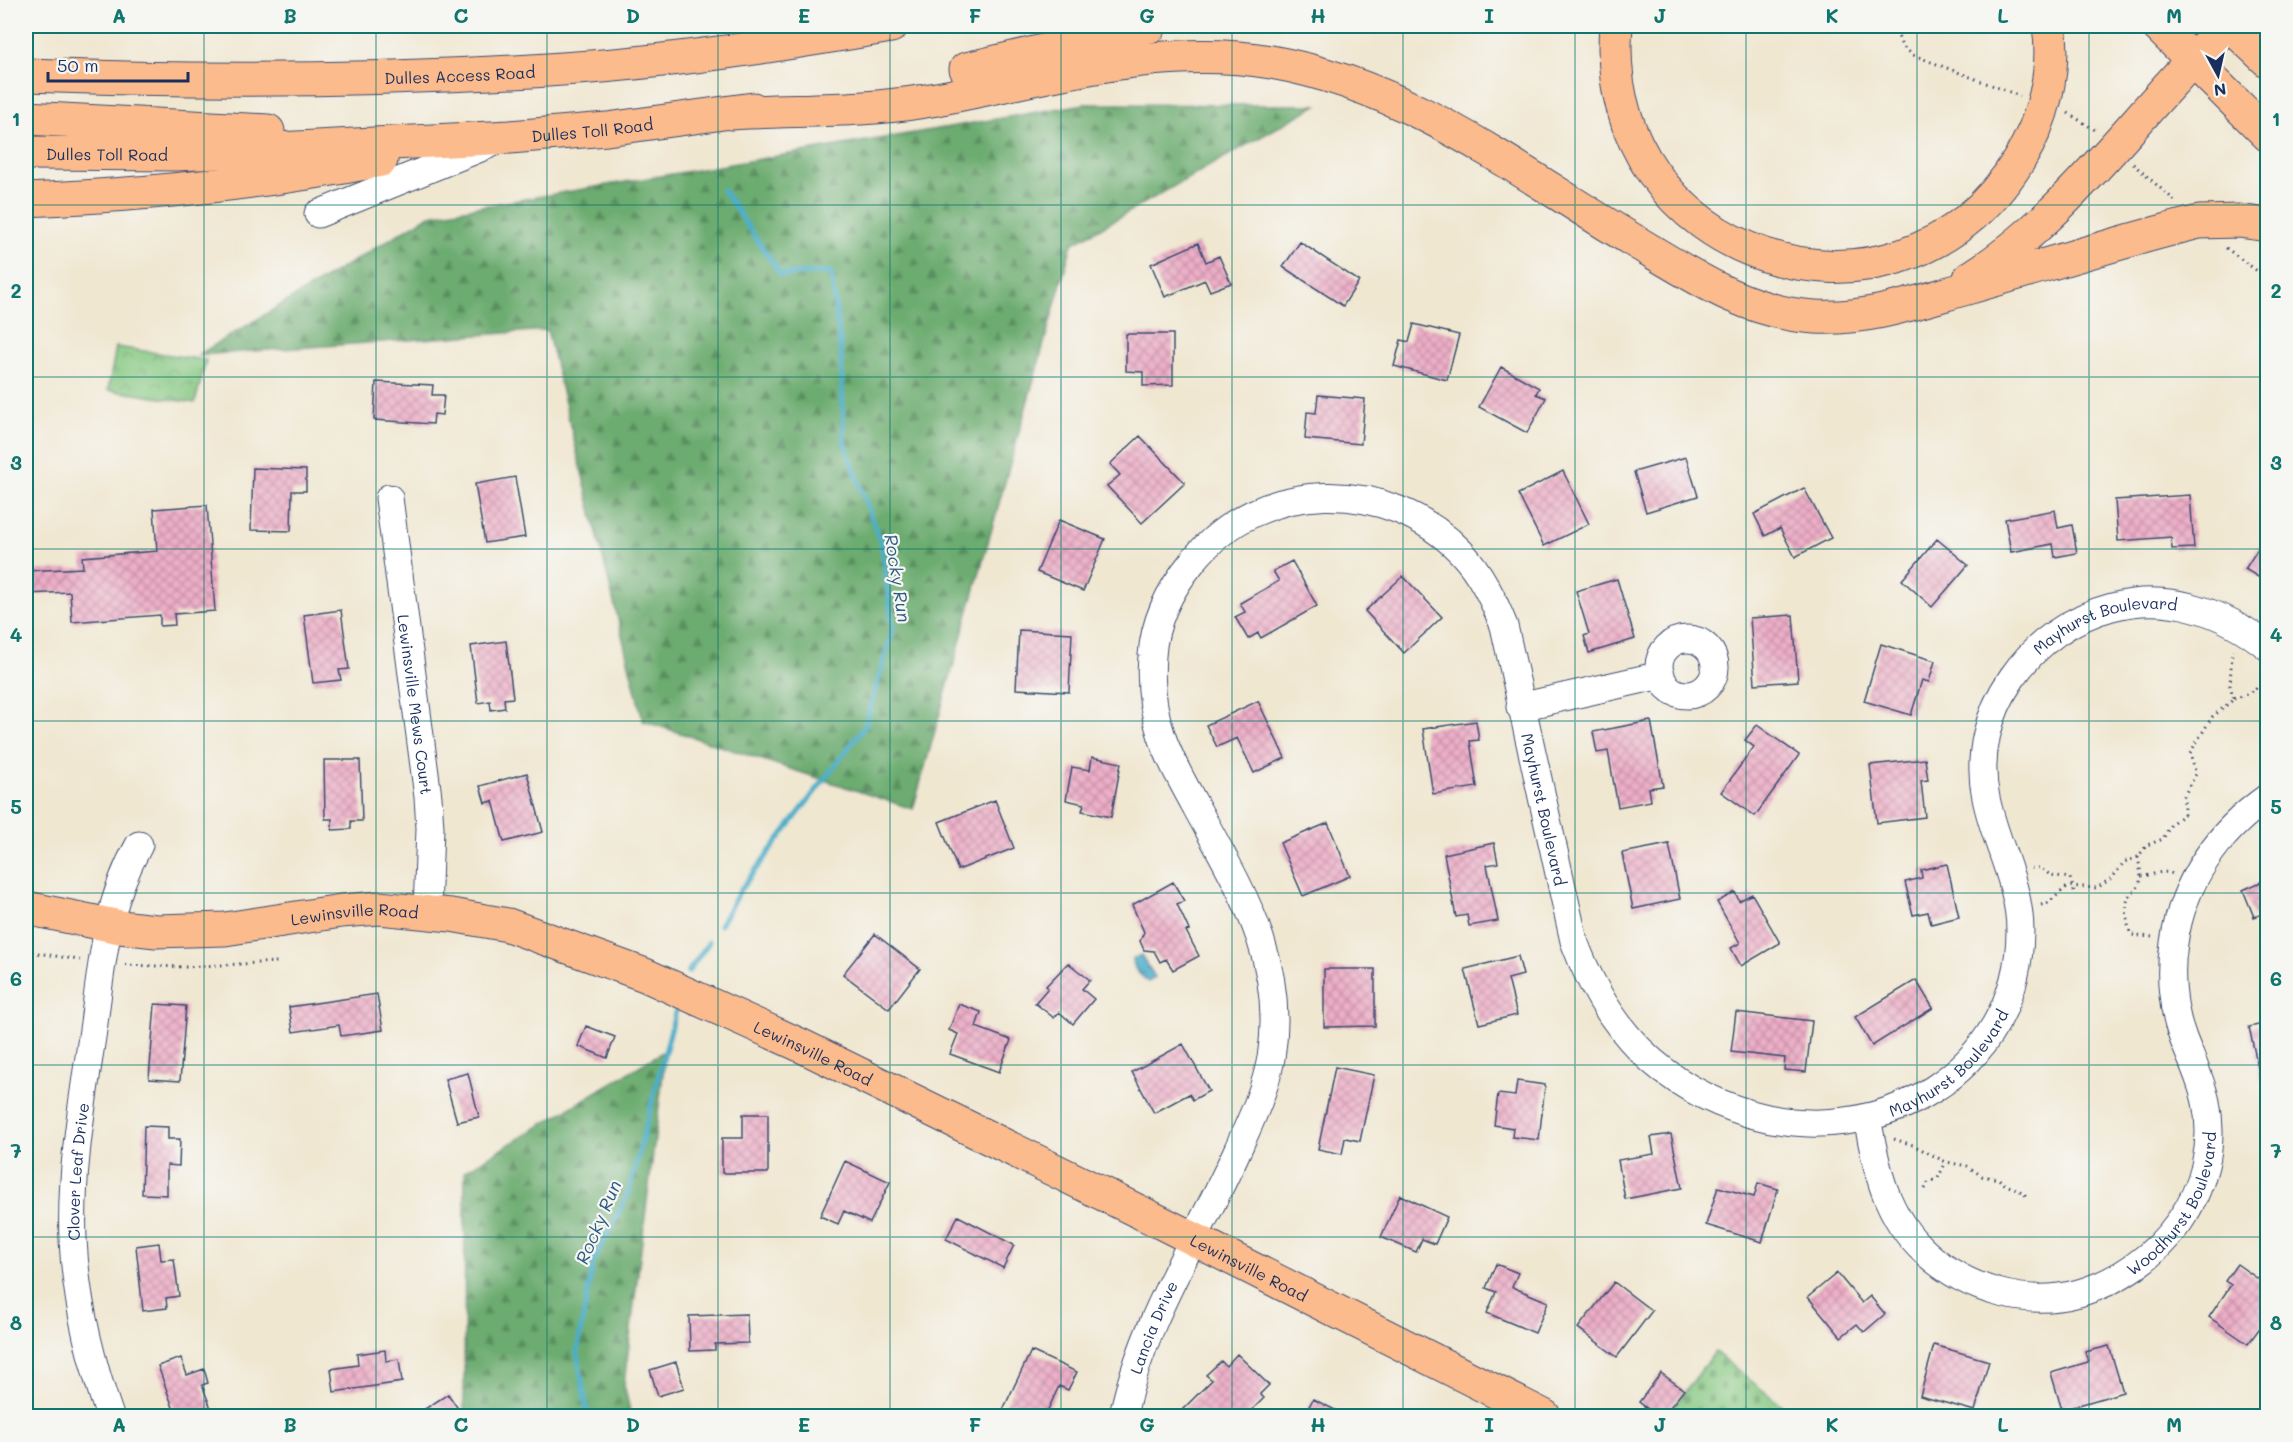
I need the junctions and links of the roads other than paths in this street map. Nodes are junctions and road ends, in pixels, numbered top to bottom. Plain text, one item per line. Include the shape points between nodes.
1 (891, 26) edge
2 (1150, 26) edge
3 (1616, 26) edge
4 (2049, 26) edge
5 (2158, 26) edge
6 (2226, 26) edge
7 (2231, 26) edge
8 (2191, 58) junction
9 (2268, 61) edge
10 (26, 75) edge
11 (731, 113) junction
12 (26, 118) edge
13 (2268, 135) edge
14 (510, 137) junction
15 (26, 153) edge
16 (26, 200) edge
17 (318, 214) dead end
18 (2268, 225) edge
19 (1931, 298) junction
20 (389, 498) dead end
21 (2268, 647) edge
22 (1661, 675) dead end
23 (1520, 707) junction
24 (2268, 796) edge
25 (139, 845) dead end
26 (26, 908) edge
27 (427, 912) junction
28 (108, 925) junction
29 (1867, 1117) junction
30 (1193, 1240) junction
31 (110, 1416) edge
32 (1123, 1416) edge
33 (1544, 1416) edge

1 - 10 main road, Dulles Access Road via 735,51 590,67 289,79
2 - 11 main road, Dulles Toll Road via 957,71
3 - 4 main road via 1614,47 1624,112 1662,184 1707,226 1741,246 1772,258 1822,267 1871,263 1922,247 1964,222 1995,193 2025,150 2040,116 2049,79
5 - 8 main road
6 - 8 main road
7 - 9 main road
8 - 13 main road
8 - 19 main road via 2029,233 1979,272
11 - 14 main road, Dulles Toll Road
11 - 19 main road via 904,104 1101,64 1170,57 1272,62 1334,78 1437,119 1688,274 1743,301 1789,314 1818,317 1874,313
12 - 14 main road via 326,133
14 - 15 main road, Dulles Toll Road via 178,154
14 - 16 main road via 309,174 122,196
14 - 17 street
18 - 19 main road via 2199,222
20 - 27 street, Lewinsville Mews Court via 429,797
21 - 29 street, Mayhurst Boulevard via 2226,618 2199,608 2145,602 2088,614 2064,626 2023,661 1994,712 1983,765 1991,821 2017,899 2020,930 2012,988 2001,1016 1966,1064 1923,1097 1896,1110
22 - 23 street
23 - 29 street, Mayhurst Boulevard via 1574,941 1600,999 1624,1033 1664,1072 1725,1105 1787,1121
23 - 30 street, Mayhurst Boulevard via 1504,626 1479,575 1440,534 1390,507 1332,495 1272,504 1223,531 1183,573 1157,626 1151,684 1155,715 1176,774 1253,915 1272,985 1274,1021 1263,1094
24 - 29 street, Woodhurst Boulevard via 2245,813 2206,858 2180,915 2172,976 2175,1006 2182,1035 2200,1076 2208,1133 2197,1190 2172,1234 2154,1253 2126,1274 2072,1295 2016,1296 1963,1280 1924,1251 1898,1221 1876,1172
25 - 28 street, Clover Leaf Drive via 126,868
26 - 28 main road, Lewinsville Road
27 - 28 main road, Lewinsville Road via 379,908 341,911 199,931
27 - 30 main road, Lewinsville Road via 508,925 645,975 800,1045
28 - 31 street, Clover Leaf Drive via 74,1188 73,1239 84,1332
30 - 32 street, Lancia Drive via 1154,1321
30 - 33 main road, Lewinsville Road

